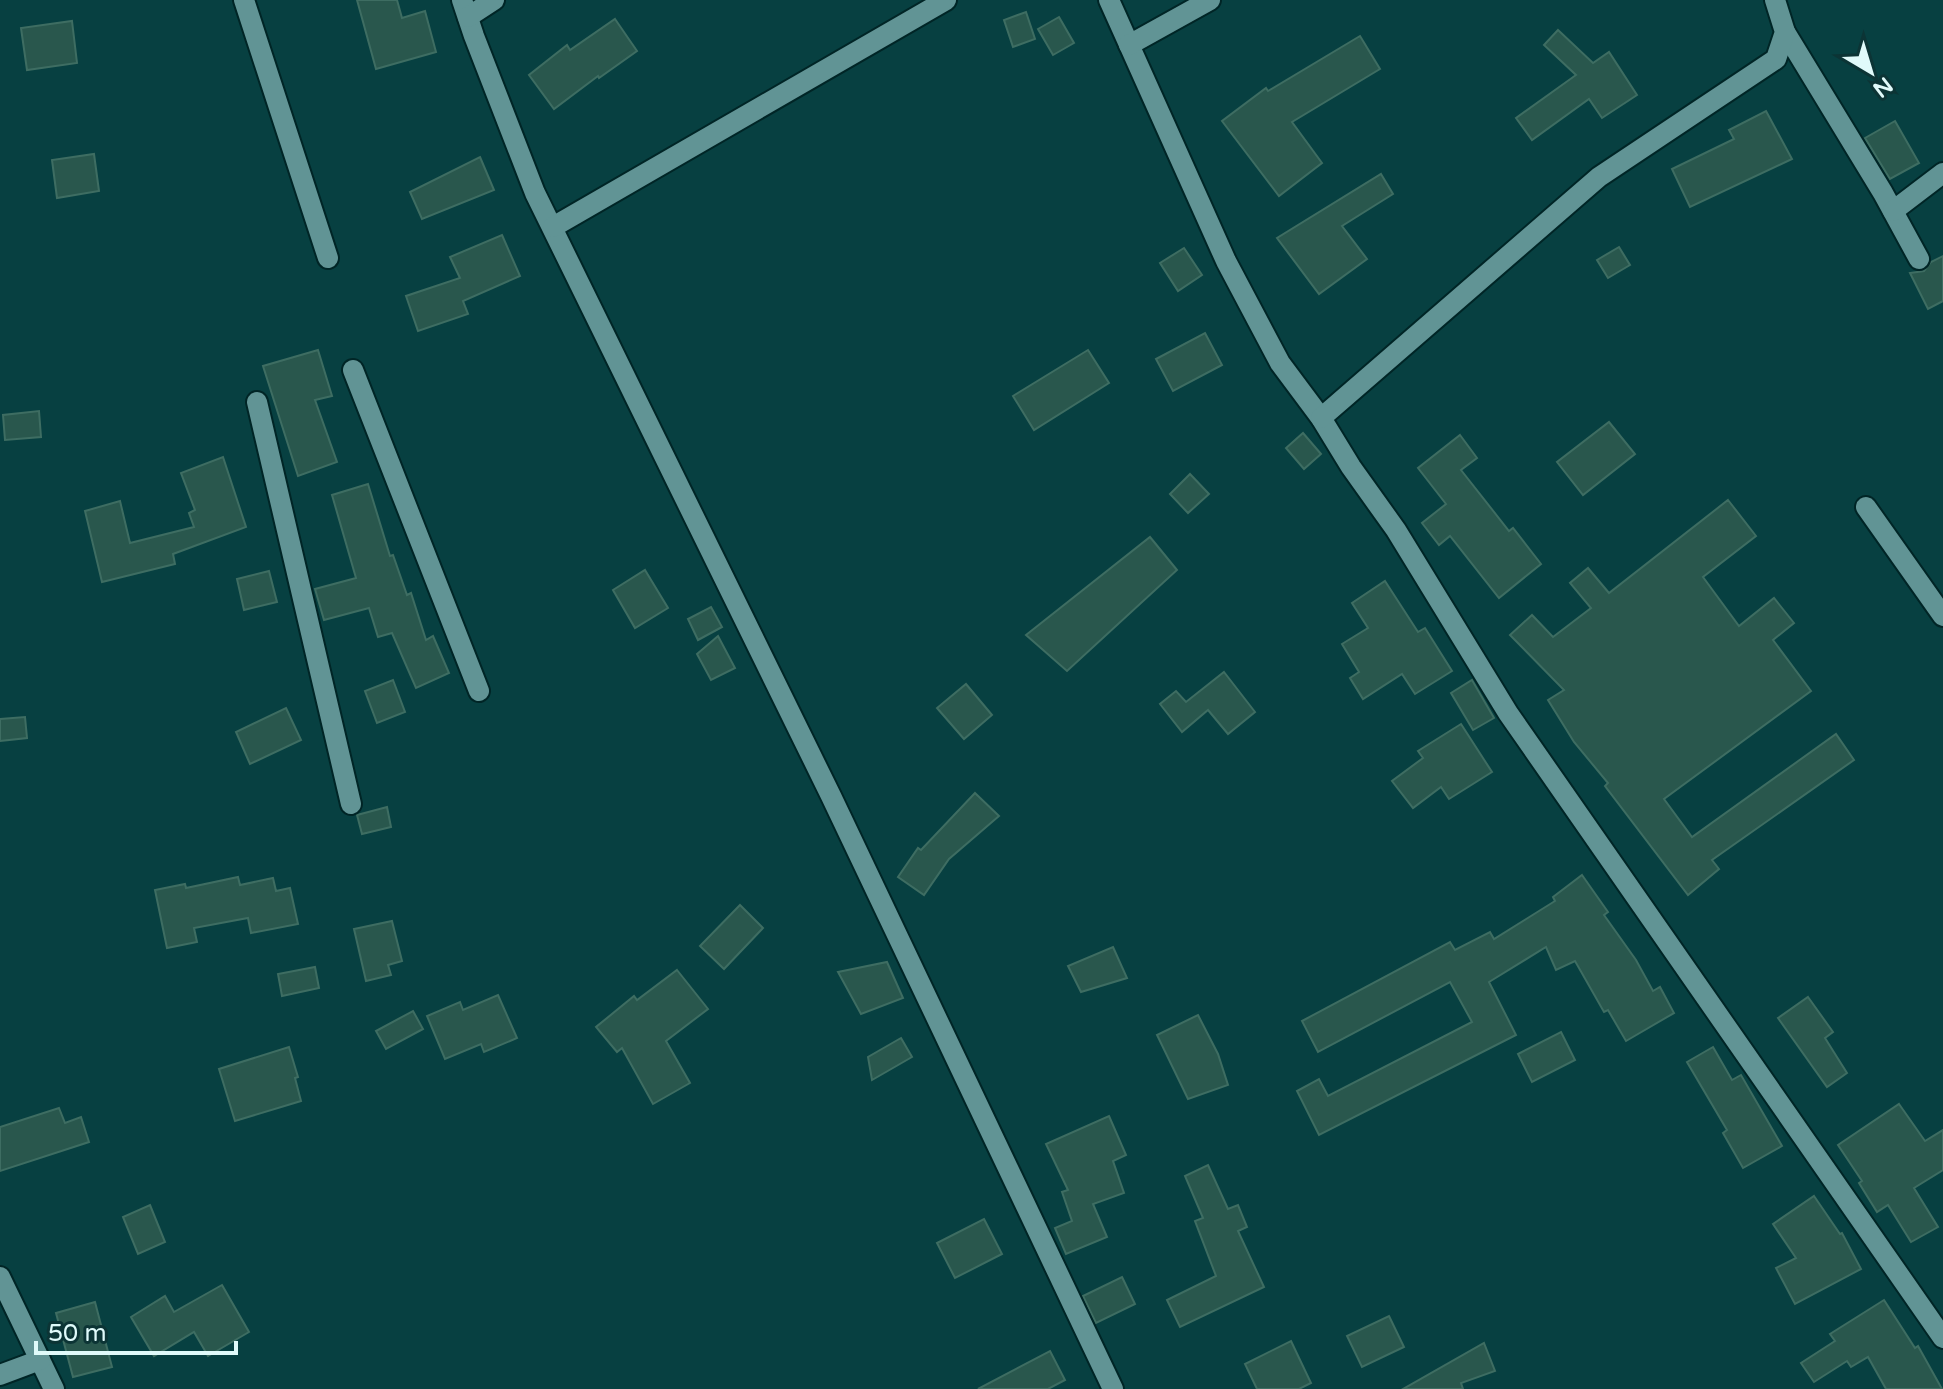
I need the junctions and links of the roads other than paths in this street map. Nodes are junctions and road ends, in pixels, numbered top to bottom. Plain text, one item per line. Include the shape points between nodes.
1 (244, 0) edge
2 (494, 0) edge
3 (946, 0) edge
4 (1109, 0) edge
5 (1210, 0) edge
6 (1775, 0) edge
7 (465, 9) edge
8 (1785, 32) junction
9 (1129, 45) junction
10 (1943, 173) edge
11 (1893, 211) junction
12 (553, 227) junction
13 (328, 258) dead end
14 (1919, 259) dead end
15 (353, 370) dead end
16 (257, 402) dead end
17 (1321, 418) junction
18 (1866, 507) dead end
19 (1943, 616) edge
20 (479, 691) dead end
21 (351, 804) dead end
22 (0, 1277) edge
23 (1943, 1338) edge
24 (40, 1360) junction
25 (0, 1375) edge
26 (54, 1389) edge
27 (1113, 1389) edge

1 - 13 street
2 - 7 street
3 - 12 street
4 - 9 street
5 - 9 street
6 - 8 street
7 - 12 street
8 - 11 street
8 - 17 street via 1776,59 1599,177
9 - 17 street via 1226,261 1280,363
10 - 11 street
11 - 14 street
12 - 27 street
15 - 20 street
16 - 21 street
17 - 23 street via 1508,713
18 - 19 street
22 - 24 street
24 - 25 street
24 - 26 street

